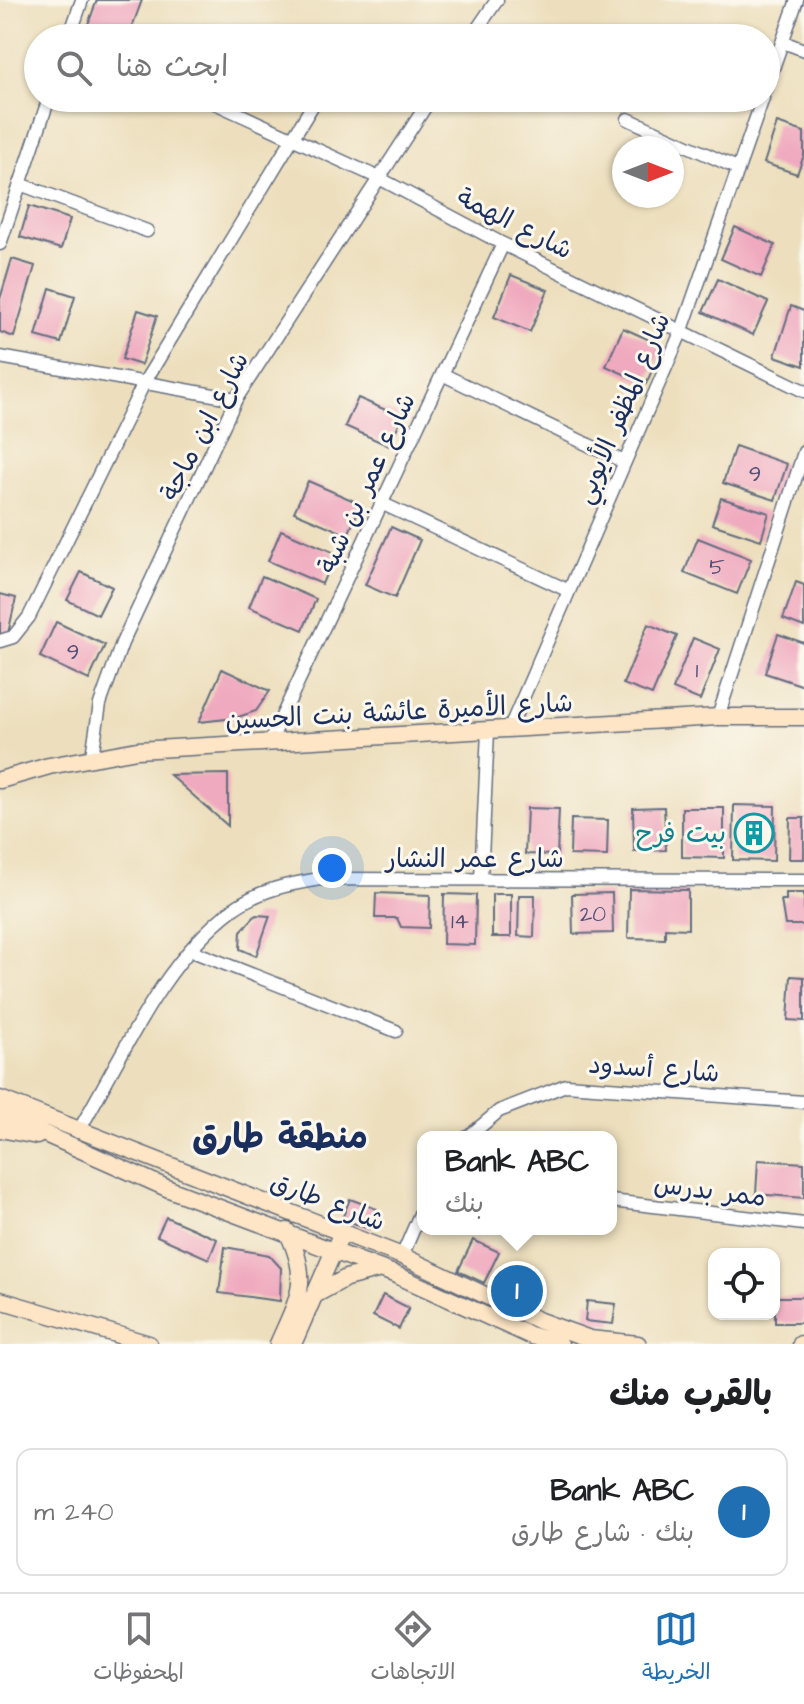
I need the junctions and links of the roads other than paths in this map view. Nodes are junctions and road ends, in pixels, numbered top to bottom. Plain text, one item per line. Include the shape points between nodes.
1 (82, 0) edge
2 (497, 0) edge
3 (797, 0) edge
4 (74, 24) edge
5 (481, 24) edge
6 (783, 42) junction
7 (780, 50) edge
8 (804, 50) edge
9 (44, 112) edge
10 (236, 112) edge
11 (309, 112) edge
12 (421, 112) edge
13 (758, 112) edge
14 (628, 119) dead end
15 (295, 138) junction
16 (737, 168) junction
17 (377, 177) junction
18 (20, 184) junction
19 (147, 231) dead end
20 (0, 244) edge
21 (503, 244) junction
22 (682, 330) junction
23 (0, 357) edge
24 (442, 374) junction
25 (144, 383) junction
26 (804, 391) edge
27 (236, 399) junction
28 (804, 452) edge
29 (624, 462) junction
30 (381, 503) junction
31 (567, 590) junction
32 (0, 641) edge
33 (718, 717) junction
34 (804, 717) edge
35 (509, 730) junction
36 (488, 731) junction
37 (270, 742) junction
38 (92, 756) junction
39 (0, 780) edge
40 (481, 879) junction
41 (804, 880) edge
42 (192, 951) junction
43 (396, 1031) dead end
44 (0, 1087) edge
45 (0, 1099) edge
46 (804, 1102) edge
47 (0, 1114) edge
48 (47, 1127) junction
49 (0, 1129) edge
50 (475, 1131) edge
51 (78, 1132) junction
52 (617, 1202) edge
53 (417, 1221) edge
54 (804, 1224) edge
55 (287, 1231) junction
56 (342, 1232) junction
57 (335, 1249) junction
58 (402, 1256) junction
59 (381, 1269) junction
60 (314, 1296) junction
61 (0, 1300) edge
62 (149, 1344) edge
63 (278, 1344) edge
64 (293, 1344) edge
65 (560, 1344) edge
66 (638, 1344) edge

1 - 4 street
2 - 5 street
3 - 6 street
6 - 7 street
6 - 8 street
9 - 18 street
10 - 15 street, شارع الهمة
11 - 15 street
12 - 17 street, شارع ابن ماجة
13 - 16 street, شارع المظفر الأيوبي
14 - 16 street
15 - 17 street, شارع الهمة
15 - 25 street
16 - 22 street, شارع المظفر الأيوبي
17 - 21 street, شارع الهمة
17 - 27 street, شارع ابن ماجة
18 - 19 street
18 - 20 street
21 - 22 street, شارع الهمة
21 - 24 street, شارع عمر بن شبة
22 - 26 street, شارع الهمة
22 - 29 street, شارع المظفر الأيوبي
23 - 25 street
24 - 29 street
24 - 30 street, شارع عمر بن شبة
25 - 27 street
25 - 32 street via 29,617 13,637
27 - 38 street, شارع ابن ماجة via 122,643 100,704
28 - 33 street
29 - 31 street, شارع المظفر الأيوبي
30 - 31 street
30 - 37 street, شارع عمر بن شبة
31 - 35 street, شارع المظفر الأيوبي
33 - 34 street, شارع الأميرة عائشة بنت الحسين
33 - 35 street, شارع الأميرة عائشة بنت الحسين
35 - 36 street, شارع الأميرة عائشة بنت الحسين
36 - 37 street, شارع الأميرة عائشة بنت الحسين
36 - 40 street
37 - 38 street, شارع الأميرة عائشة بنت الحسين
38 - 39 street, شارع الأميرة عائشة بنت الحسين
40 - 41 street, شارع عمر النشار
40 - 42 street, شارع عمر النشار via 290,883 235,908
42 - 43 street
42 - 51 street, شارع عمر النشار via 159,992
44 - 48 street via 37,1107
45 - 48 street, شارع طارق
46 - 50 street, شارع أسدود via 566,1085 499,1111
47 - 48 street, شارع طارق
48 - 49 street via 29,1137
48 - 51 street, شارع طارق
48 - 55 street, شارع طارق via 169,1189
51 - 56 street, شارع طارق
52 - 54 street, ممر بدرس
53 - 58 street
55 - 57 street, شارع طارق
55 - 63 street via 303,1278
56 - 57 street
56 - 58 street, شارع طارق
57 - 59 street, شارع طارق
57 - 60 street
58 - 66 street, شارع طارق via 540,1321 590,1339
59 - 60 street via 346,1278
59 - 65 street, شارع طارق
60 - 64 street
61 - 62 street

